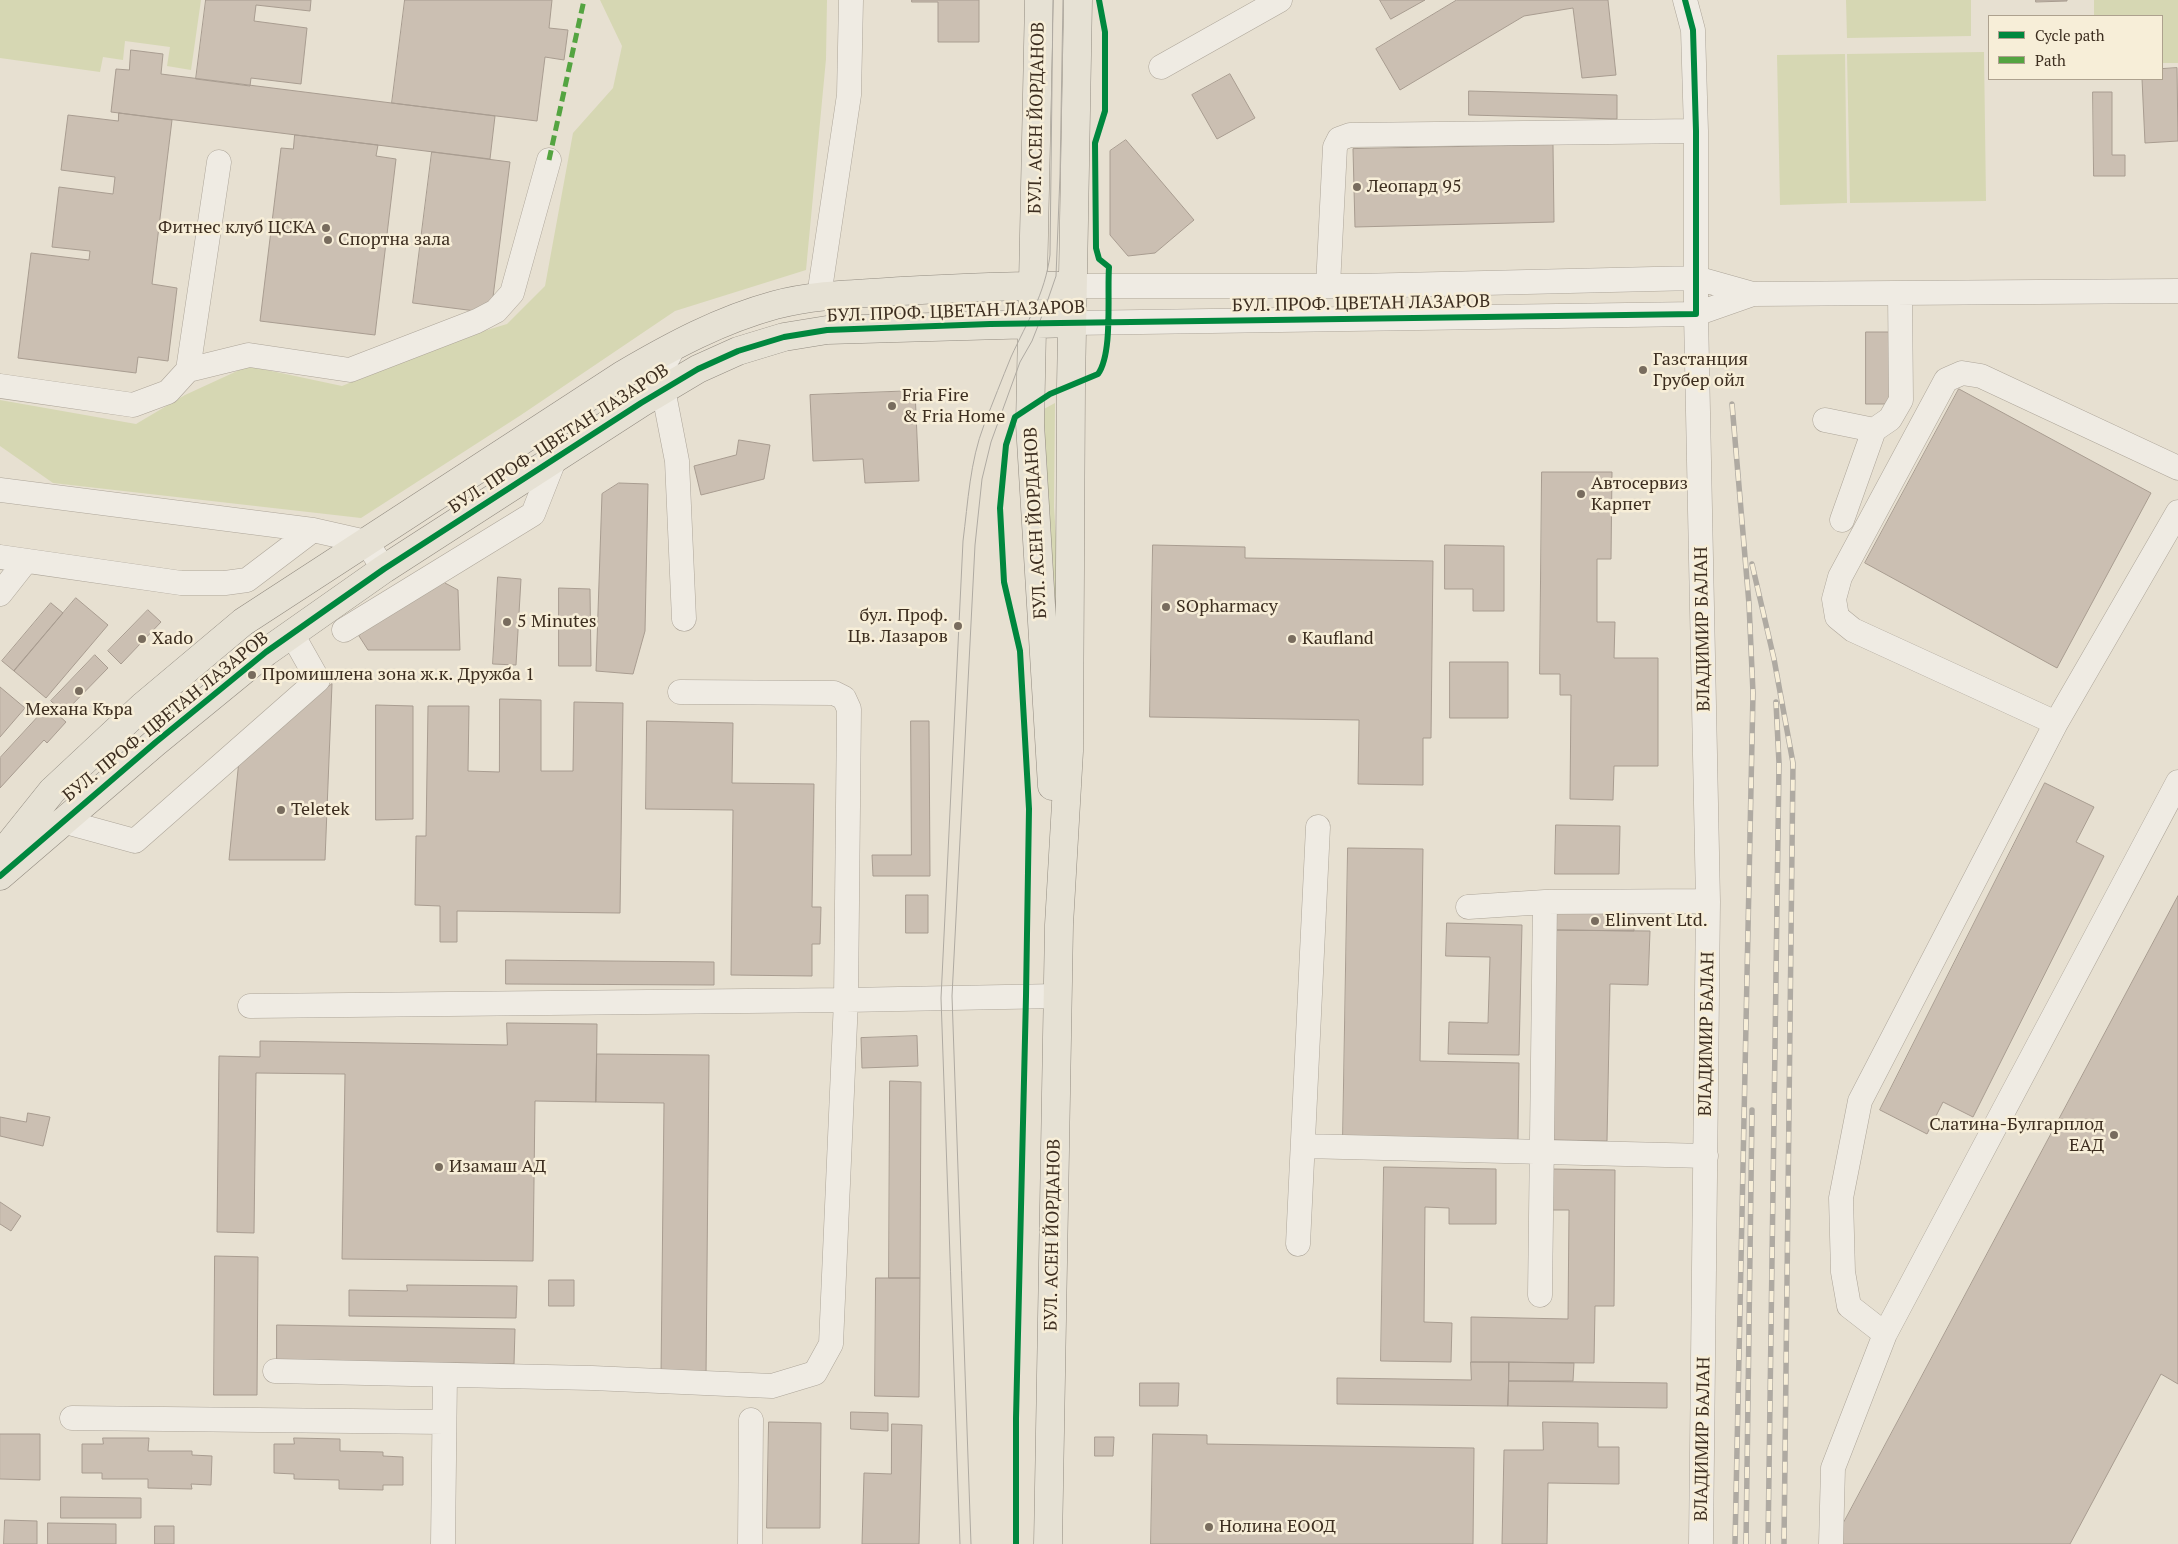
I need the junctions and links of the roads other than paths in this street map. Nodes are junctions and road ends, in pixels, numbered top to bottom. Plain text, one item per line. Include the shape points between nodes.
1 (851, 0) edge
2 (1039, 0) edge
3 (1078, 0) edge
4 (1280, 0) edge
5 (1685, 0) edge
6 (1161, 67) dead end
7 (1696, 132) junction
8 (549, 160) dead end
9 (218, 162) dead end
10 (1696, 278) junction
11 (1033, 285) junction
12 (1072, 286) junction
13 (1328, 286) junction
14 (2178, 290) edge
15 (1900, 293) junction
16 (1753, 294) junction
17 (819, 296) junction
18 (1696, 314) junction
19 (1072, 323) junction
20 (1032, 324) junction
21 (675, 345) junction
22 (188, 370) junction
23 (0, 386) edge
24 (663, 389) junction
25 (1824, 420) dead end
26 (1874, 430) junction
27 (555, 458) junction
28 (2178, 468) edge
29 (0, 490) edge
30 (2178, 512) edge
31 (1842, 520) dead end
32 (313, 530) junction
33 (366, 542) junction
34 (0, 557) edge
35 (26, 561) junction
36 (384, 568) junction
37 (0, 594) edge
38 (684, 619) dead end
39 (344, 630) dead end
40 (292, 634) junction
41 (680, 692) dead end
42 (2056, 723) junction
43 (2178, 782) edge
44 (62, 822) junction
45 (1318, 827) dead end
46 (0, 856) edge
47 (0, 876) edge
48 (1708, 901) junction
49 (1545, 902) junction
50 (1468, 907) dead end
51 (1059, 925) junction
52 (1058, 996) junction
53 (846, 1000) junction
54 (250, 1006) dead end
55 (1304, 1146) junction
56 (1542, 1152) junction
57 (1706, 1156) junction
58 (1298, 1244) dead end
59 (1540, 1295) dead end
60 (1885, 1334) junction
61 (275, 1370) dead end
62 (445, 1375) junction
63 (72, 1418) dead end
64 (751, 1420) dead end
65 (444, 1422) junction
66 (443, 1544) edge
67 (750, 1544) edge
68 (1048, 1544) edge
69 (1701, 1544) edge
70 (1831, 1544) edge

1 - 17 street via 849,95
2 - 11 main road, БУЛ. АСЕН ЙОРДАНОВ
3 - 12 main road, БУЛ. АСЕН ЙОРДАНОВ
4 - 6 street
5 - 7 street via 1693,30
7 - 10 street
7 - 13 street via 1350,135 1339,138 1335,147
8 - 22 street via 512,294 496,311 350,370 250,355
9 - 22 street
10 - 13 street, БУЛ. ПРОФ. ЦВЕТАН ЛАЗАРОВ
10 - 16 street, БУЛ. ПРОФ. ЦВЕТАН ЛАЗАРОВ
10 - 18 street, ВЛАДИМИР БАЛАН
11 - 12 main road, БУЛ. ПРОФ. ЦВЕТАН ЛАЗАРОВ
11 - 17 main road, БУЛ. ПРОФ. ЦВЕТАН ЛАЗАРОВ
11 - 20 main road, БУЛ. АСЕН ЙОРДАНОВ
12 - 13 street, БУЛ. ПРОФ. ЦВЕТАН ЛАЗАРОВ
12 - 19 main road, БУЛ. АСЕН ЙОРДАНОВ
14 - 15 street
15 - 16 street
15 - 26 street via 1901,400 1890,419
16 - 18 street, БУЛ. ПРОФ. ЦВЕТАН ЛАЗАРОВ
17 - 21 main road, БУЛ. ПРОФ. ЦВЕТАН ЛАЗАРОВ via 775,305 726,321
18 - 19 street, БУЛ. ПРОФ. ЦВЕТАН ЛАЗАРОВ
18 - 48 street, ВЛАДИМИР БАЛАН
19 - 20 main road, БУЛ. ПРОФ. ЦВЕТАН ЛАЗАРОВ
19 - 51 main road, БУЛ. АСЕН ЙОРДАНОВ via 1069,751
20 - 24 main road, БУЛ. ПРОФ. ЦВЕТАН ЛАЗАРОВ via 827,330 738,351
20 - 51 main road, БУЛ. АСЕН ЙОРДАНОВ via 1031,433
21 - 24 street via 663,366
21 - 33 main road, БУЛ. ПРОФ. ЦВЕТАН ЛАЗАРОВ via 624,374
22 - 23 street via 168,392 132,405
24 - 27 main road, БУЛ. ПРОФ. ЦВЕТАН ЛАЗАРОВ
24 - 38 street via 677,461
25 - 26 street
26 - 31 street
27 - 36 main road, БУЛ. ПРОФ. ЦВЕТАН ЛАЗАРОВ
27 - 39 street via 534,514
28 - 42 street via 1981,376 1962,373 1946,380 1840,577 1834,599 1837,617 1853,630
29 - 32 street
30 - 42 street
32 - 33 street
32 - 35 street via 247,580 225,583 181,583
33 - 36 street
33 - 46 main road, БУЛ. ПРОФ. ЦВЕТАН ЛАЗАРОВ via 243,622 143,706 52,791
34 - 35 street
35 - 37 street
36 - 40 main road, БУЛ. ПРОФ. ЦВЕТАН ЛАЗАРОВ
40 - 44 main road, БУЛ. ПРОФ. ЦВЕТАН ЛАЗАРОВ via 266,652
40 - 44 street via 318,680 135,841
41 - 53 street via 834,693 848,703
42 - 60 street via 1860,1101 1841,1198 1843,1272 1849,1306
43 - 60 street
44 - 47 main road, БУЛ. ПРОФ. ЦВЕТАН ЛАЗАРОВ
45 - 55 street
48 - 49 street
48 - 57 street, ВЛАДИМИР БАЛАН
49 - 50 street
49 - 56 street
51 - 52 main road, БУЛ. АСЕН ЙОРДАНОВ
52 - 53 street
52 - 68 main road, БУЛ. АСЕН ЙОРДАНОВ
53 - 54 street
53 - 62 street via 831,1344 815,1373 772,1386
55 - 56 street
55 - 58 street
56 - 57 street
56 - 59 street
57 - 69 street, ВЛАДИМИР БАЛАН
60 - 70 street via 1833,1468
61 - 62 street
62 - 65 street
63 - 65 street
64 - 67 street
65 - 66 street

